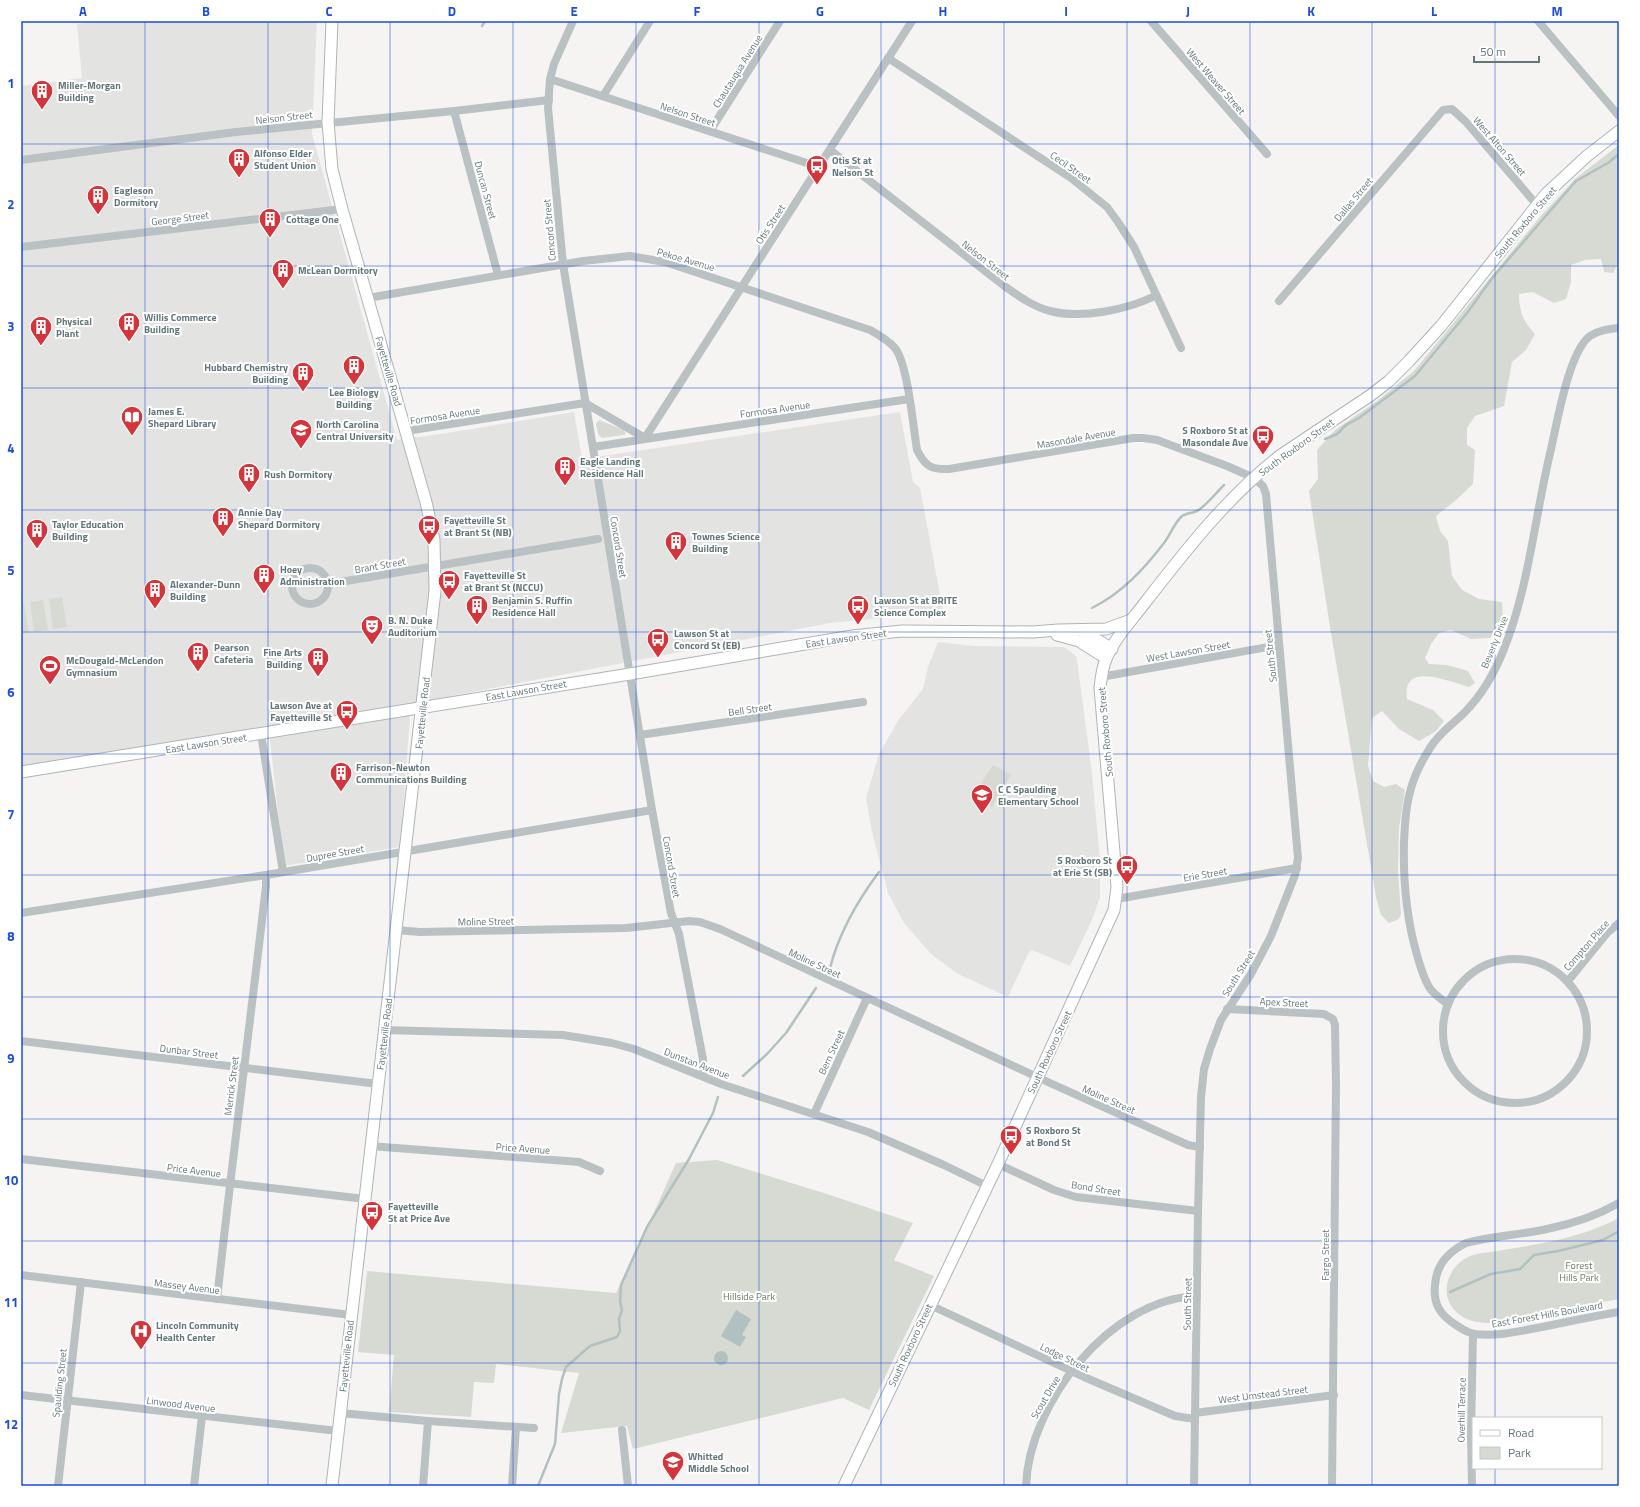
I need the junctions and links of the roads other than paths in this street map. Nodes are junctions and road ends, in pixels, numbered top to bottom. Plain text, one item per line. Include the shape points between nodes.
1 (332, 21) edge
2 (573, 21) edge
3 (650, 21) edge
4 (780, 21) edge
5 (912, 21) edge
6 (1151, 21) edge
7 (1538, 21) edge
8 (888, 58) junction
9 (550, 79) junction
10 (603, 96) junction
11 (549, 100) junction
12 (454, 110) junction
13 (1443, 110) joint
14 (1619, 116) edge
15 (328, 122) junction
16 (1619, 131) edge
17 (710, 132) junction
18 (830, 150) junction
19 (1267, 154) dead end
20 (21, 160) edge
21 (819, 167) junction
22 (1537, 205) junction
23 (342, 209) junction
24 (21, 247) edge
25 (563, 264) junction
26 (498, 275) junction
27 (742, 287) junction
28 (1155, 296) junction
29 (368, 298) junction
30 (1279, 301) dead end
31 (1619, 328) edge
32 (1181, 348) dead end
33 (909, 399) junction
34 (585, 403) junction
35 (406, 431) junction
36 (915, 437) joint
37 (645, 438) junction
38 (593, 447) junction
39 (1254, 478) junction
40 (598, 539) dead end
41 (435, 566) junction
42 (328, 584) junction
43 (1132, 620) junction
44 (1081, 630) junction
45 (1033, 632) junction
46 (1279, 645) junction
47 (1109, 653) junction
48 (630, 674) junction
49 (1101, 677) junction
50 (863, 702) dead end
51 (423, 708) junction
52 (261, 734) junction
53 (640, 735) junction
54 (21, 772) edge
55 (652, 810) junction
56 (406, 851) junction
57 (1297, 868) junction
58 (284, 872) junction
59 (266, 875) junction
60 (1116, 899) junction
61 (21, 913) edge
62 (674, 923) junction
63 (1619, 923) edge
64 (396, 930) junction
65 (1568, 981) junction
66 (867, 998) junction
67 (1448, 1005) junction
68 (1227, 1009) junction
69 (1335, 1025) joint
70 (384, 1030) junction
71 (21, 1041) edge
72 (243, 1068) junction
73 (703, 1076) junction
74 (1037, 1077) junction
75 (378, 1084) junction
76 (814, 1114) junction
77 (370, 1146) junction
78 (1200, 1147) junction
79 (21, 1159) edge
80 (998, 1164) junction
81 (600, 1171) dead end
82 (229, 1184) junction
83 (987, 1186) junction
84 (365, 1199) junction
85 (1619, 1204) edge
86 (1198, 1211) junction
87 (21, 1275) edge
88 (81, 1282) junction
89 (1197, 1296) junction
90 (217, 1299) junction
91 (930, 1305) junction
92 (1619, 1312) edge
93 (351, 1315) junction
94 (1473, 1334) junction
95 (1072, 1371) junction
96 (21, 1395) edge
97 (1334, 1395) junction
98 (68, 1400) junction
99 (340, 1413) junction
100 (202, 1416) junction
101 (1195, 1416) junction
102 (428, 1421) junction
103 (516, 1427) junction
104 (534, 1428) dead end
105 (622, 1430) dead end
106 (338, 1431) junction
107 (58, 1486) edge
108 (194, 1486) edge
109 (332, 1486) edge
110 (423, 1486) edge
111 (512, 1486) edge
112 (628, 1486) edge
113 (844, 1486) edge
114 (1026, 1486) edge
115 (1194, 1486) edge
116 (1332, 1486) edge
117 (1472, 1486) edge

1 - 15 street, Fayetteville Road
2 - 9 street, Concord Street
3 - 10 street
4 - 17 street, Chautauqua Avenue
5 - 8 street, Otis Street
6 - 19 street, West Weaver Street
7 - 14 street
8 - 18 street, Otis Street
8 - 28 street, Cecil Street via 1065,174 1107,207 1134,247
9 - 10 street, Nelson Street
9 - 11 street, Concord Street
10 - 17 street, Nelson Street
11 - 12 street, Nelson Street
11 - 25 street, Concord Street
12 - 15 street, Nelson Street
12 - 26 street, Duncan Street
13 - 22 street, West Alton Street via 1452,109 1466,122
13 - 30 street, Dallas Street
15 - 20 street, Nelson Street
15 - 23 street, Fayetteville Road via 332,170
16 - 22 street, South Roxboro Street via 1566,174
17 - 21 street, Nelson Street
18 - 21 street, Otis Street
18 - 28 street, Nelson Street via 1026,302 1050,311 1078,314 1127,307
21 - 27 street, Otis Street
22 - 39 street, South Roxboro Street via 1441,326 1409,362 1389,381 1281,455
23 - 24 street, George Street
23 - 29 street, Fayetteville Road
25 - 26 street, Pekoe Avenue
25 - 27 street, Pekoe Avenue via 630,256 648,258
25 - 34 street, Concord Street
26 - 29 street, Pekoe Avenue
27 - 33 street, Pekoe Avenue via 870,330 880,336 899,354
27 - 37 street, Otis Street
28 - 32 street, Cecil Street
29 - 35 street, Fayetteville Road
31 - 67 street, Beverly Drive via 1590,336 1579,349 1569,375 1516,615 1499,662 1465,712 1430,747 1412,783 1406,809 1404,839 1403,869 1407,913 1425,979 1433,992
33 - 36 street, Pekoe Avenue
33 - 37 street, Formosa Avenue
34 - 35 street, Formosa Avenue
34 - 37 street
34 - 38 street, Concord Street
35 - 41 street, Fayetteville Road via 434,540
36 - 39 street, Masondale Avenue via 921,459 940,470 1143,438 1158,440
37 - 38 street, Formosa Avenue
38 - 48 street, Concord Street
39 - 43 street, South Roxboro Street via 1173,567
39 - 46 street, South Street via 1263,486 1268,502
40 - 41 street, Brant Street
41 - 42 street, Brant Street
41 - 51 street, Fayetteville Road via 435,592
42 - 42 street via 323,574 309,569 299,572 292,586 299,600 309,604 323,599
43 - 44 street, East Lawson Street via 1106,629
43 - 47 street, South Roxboro Street
44 - 45 street, East Lawson Street
44 - 47 street
45 - 47 street, East Lawson Street via 1077,640
45 - 48 street, East Lawson Street via 878,632
46 - 49 street, West Lawson Street
46 - 57 street, South Street via 1298,844
47 - 49 street, South Roxboro Street
48 - 51 street, East Lawson Street
48 - 53 street, Concord Street
49 - 60 street, South Roxboro Street via 1118,887
50 - 53 street, Bell Street
51 - 52 street, East Lawson Street
51 - 56 street, Fayetteville Road
52 - 54 street, East Lawson Street
52 - 58 street
53 - 55 street, Concord Street
55 - 56 street, Dupree Street
55 - 62 street, Concord Street via 670,913
56 - 58 street, Dupree Street
56 - 64 street, Fayetteville Road
57 - 60 street, Erie Street
57 - 68 street, South Street via 1265,949
58 - 59 street, Dupree Street
59 - 61 street, Dupree Street
59 - 72 street, Merrick Street
60 - 74 street, South Roxboro Street via 1109,922
62 - 64 street, Moline Street via 626,928 420,932
62 - 66 street, Moline Street via 700,922 710,925
62 - 73 street, Concord Street via 680,934 703,1059
63 - 65 street, Compton Place
64 - 70 street, Fayetteville Road
65 - 67 street via 1557,972 1538,963 1518,959 1502,960 1479,968 1466,978
65 - 67 street via 1580,999 1585,1014 1587,1030 1584,1051 1568,1079 1551,1093 1531,1101 1499,1101 1479,1093 1463,1080 1451,1063 1445,1044 1444,1024
66 - 74 street, Moline Street
66 - 76 street, Bern Street
68 - 69 street, Apex Street via 1324,1014 1333,1019
68 - 78 street, South Street via 1204,1069
69 - 97 street, Fargo Street
70 - 73 street, Dunstan Avenue via 563,1035 634,1049
70 - 75 street, Fayetteville Road
71 - 72 street, Dunbar Street
72 - 75 street, Dunbar Street
72 - 82 street, Merrick Street
73 - 76 street, Dunstan Avenue
74 - 78 street, Moline Street via 1188,1145
74 - 80 street, South Roxboro Street
75 - 77 street, Fayetteville Road
76 - 83 street, Dunstan Avenue via 892,1142
77 - 81 street, Price Avenue via 579,1162
77 - 84 street, Fayetteville Road
78 - 86 street, South Street
79 - 82 street, Price Avenue
80 - 83 street, South Roxboro Street
80 - 86 street, Bond Street via 1054,1190 1076,1197
82 - 84 street, Price Avenue
82 - 90 street, Merrick Street
83 - 91 street, South Roxboro Street
84 - 93 street, Fayetteville Road
85 - 94 street, East Forest Hills Boulevard via 1573,1223 1466,1244 1448,1255 1435,1276 1435,1301 1442,1315
86 - 89 street, South Street
87 - 88 street, Massey Avenue
88 - 90 street, Massey Avenue
88 - 98 street, Spaulding Street
89 - 95 street, Scout Drive via 1154,1306 1119,1324 1097,1343
89 - 101 street, South Street
90 - 93 street, Massey Avenue
91 - 95 street, Lodge Street
91 - 113 street, South Roxboro Street
92 - 94 street, East Forest Hills Boulevard via 1516,1332
93 - 99 street, Fayetteville Road
94 - 117 street, Overhill Terrace via 1470,1434
95 - 101 street, Lodge Street via 1175,1416
95 - 114 street, Scout Drive via 1038,1430 1030,1455
96 - 98 street, Linwood Avenue
97 - 101 street, West Umstead Street
97 - 116 street, Fargo Street
98 - 100 street, Linwood Avenue
98 - 107 street, Spaulding Street
99 - 102 street
99 - 106 street, Fayetteville Road
100 - 106 street, Linwood Avenue
100 - 108 street
101 - 115 street, South Street
102 - 103 street
102 - 110 street
103 - 104 street
103 - 111 street
105 - 112 street
106 - 109 street, Fayetteville Road

